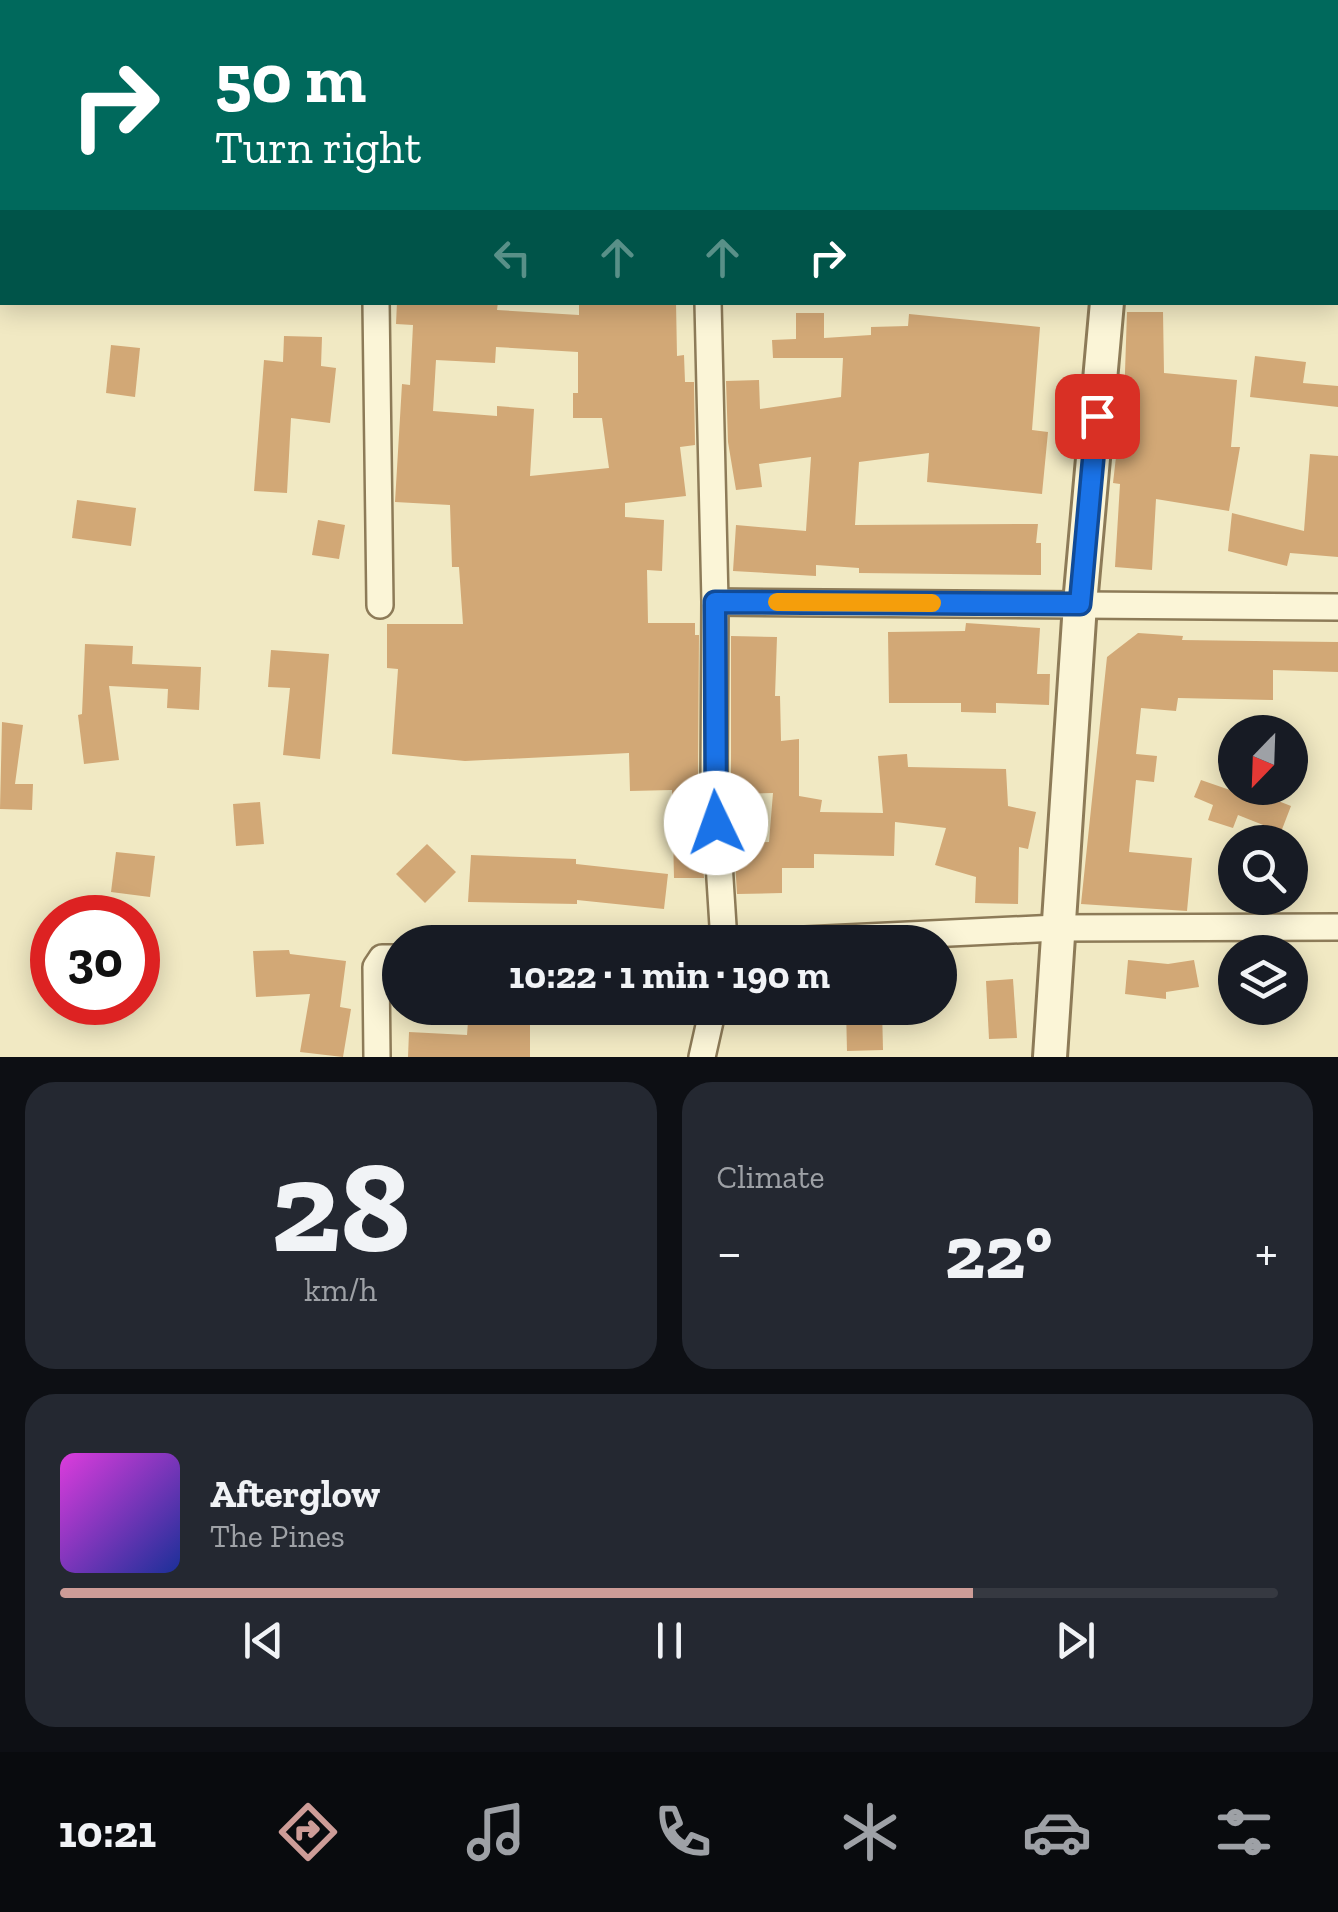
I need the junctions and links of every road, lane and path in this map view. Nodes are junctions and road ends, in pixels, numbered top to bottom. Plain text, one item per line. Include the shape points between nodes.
1 (376, 305) edge
2 (708, 305) edge
3 (1107, 305) edge
4 (715, 602) junction
5 (380, 604) dead end
6 (1080, 604) junction
7 (1338, 607) edge
8 (723, 925) edge
9 (1338, 927) edge
10 (1057, 928) junction
11 (957, 933) edge
12 (382, 958) edge
13 (709, 1025) edge
14 (377, 1057) edge
15 (702, 1057) edge
16 (1050, 1057) edge

1 - 5 street
2 - 4 street
3 - 6 street
4 - 6 street
4 - 8 street via 714,784
6 - 7 street
6 - 10 street
9 - 10 street
10 - 11 street
10 - 16 street
12 - 14 street via 376,967
13 - 15 street

